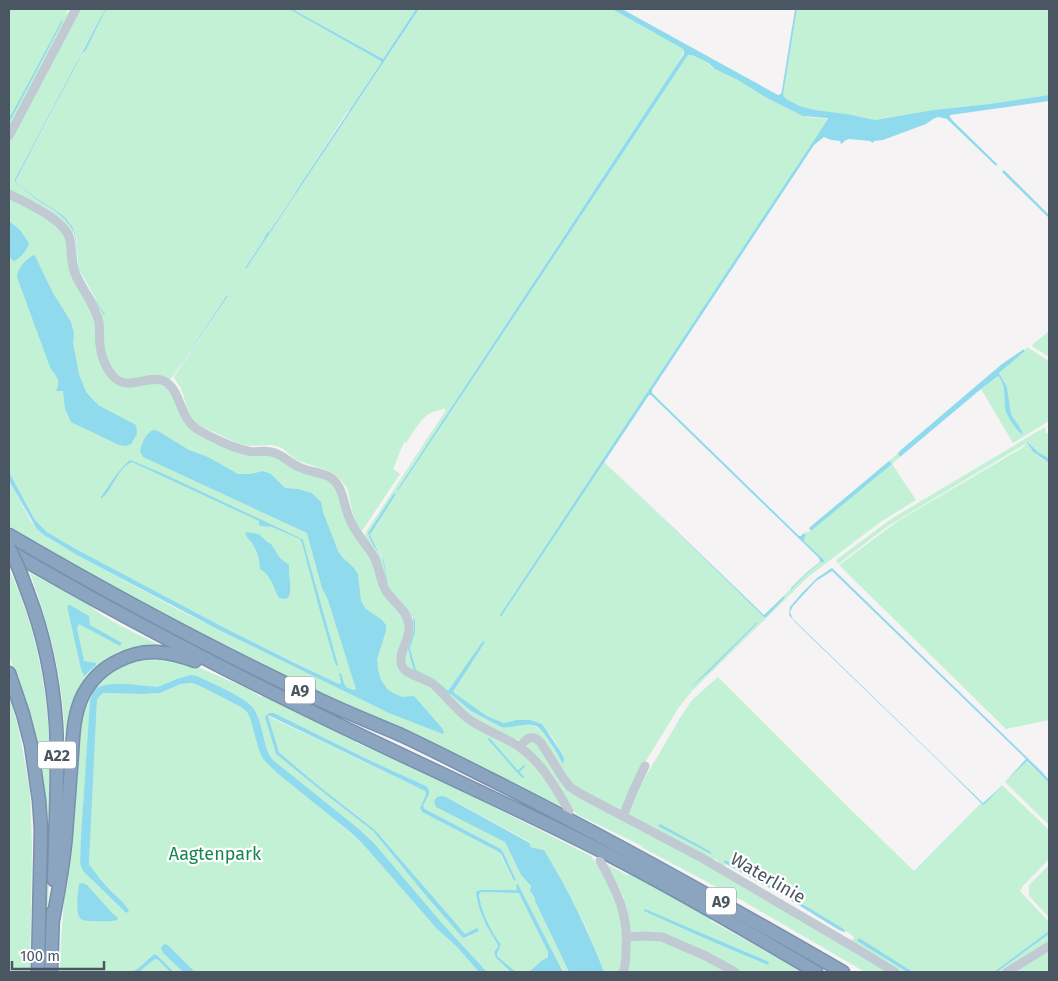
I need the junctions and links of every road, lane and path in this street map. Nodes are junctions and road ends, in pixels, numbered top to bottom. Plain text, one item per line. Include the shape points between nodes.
1 (76, 9) edge
2 (9, 136) edge
3 (9, 194) edge
4 (9, 534) edge
5 (9, 549) edge
6 (9, 673) edge
7 (252, 683) junction
8 (519, 746) junction
9 (645, 766) dead end
10 (569, 811) dead end
11 (623, 816) junction
12 (600, 861) dead end
13 (52, 920) junction
14 (627, 938) junction
15 (1049, 946) edge
16 (38, 972) edge
17 (51, 972) edge
18 (623, 972) edge
19 (735, 972) edge
20 (816, 972) edge
21 (843, 972) edge
22 (895, 972) edge
23 (1007, 972) edge

1 - 2 street
3 - 8 street via 66,230 73,269 97,317 100,348 114,378 126,383 158,379 168,383 188,422 196,429 235,448 271,452 300,468 331,478 340,489 350,521 376,561 383,586 406,616 409,633 401,658 402,667 431,683 467,718
4 - 21 highway, A9 via 198,639 552,811 709,895
5 - 7 highway, A9 via 115,611
5 - 13 highway, A22, bridge via 36,615 52,684 57,772
6 - 16 highway, A22 via 31,745 39,800
7 - 13 highway, A22 via 175,654 148,652 124,657 100,672 89,685 75,723 63,864
7 - 20 highway, A9 via 613,857
8 - 10 street via 546,773
8 - 11 street, Waterlinie via 530,737 538,739 570,787
9 - 11 street
11 - 22 street, Waterlinie via 702,858
12 - 14 street via 621,904
13 - 17 highway, A22
14 - 18 street
14 - 19 street via 662,937
15 - 23 street

